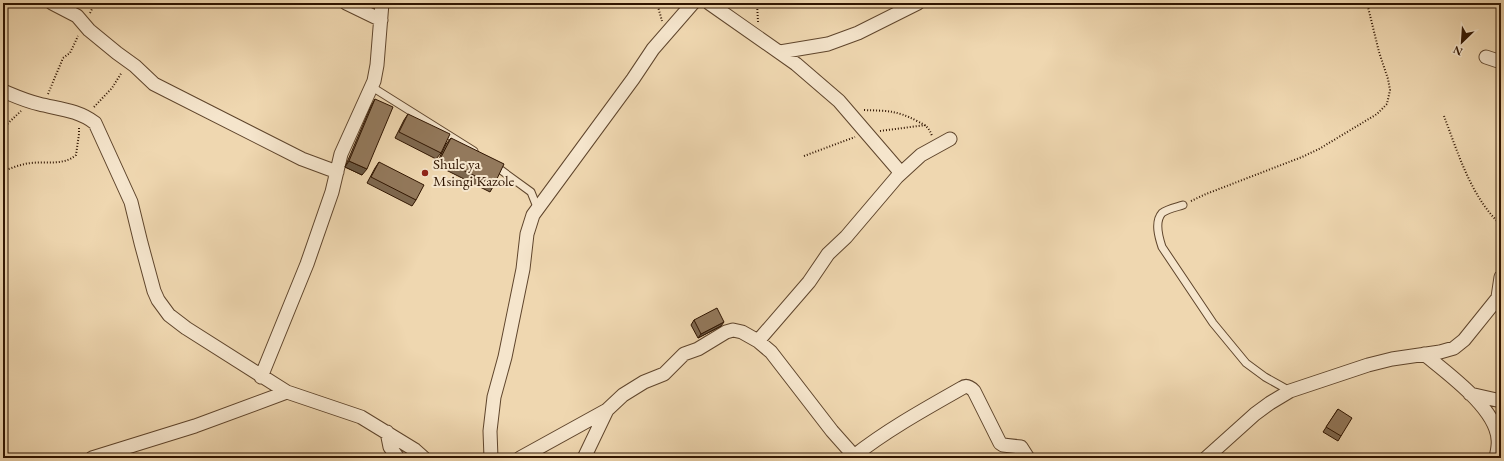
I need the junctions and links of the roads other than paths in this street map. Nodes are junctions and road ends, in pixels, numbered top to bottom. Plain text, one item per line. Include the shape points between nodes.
1 (52, 3) edge
2 (346, 3) edge
3 (382, 3) edge
4 (693, 3) edge
5 (709, 3) edge
6 (918, 3) edge
7 (381, 20) junction
8 (780, 52) junction
9 (1486, 57) dead end
10 (1501, 62) edge
11 (372, 87) junction
12 (3, 91) edge
13 (950, 139) dead end
14 (337, 172) junction
15 (901, 173) junction
16 (1183, 205) road end
17 (537, 207) junction
18 (1501, 277) edge
19 (1500, 295) edge
20 (758, 341) junction
21 (1424, 354) junction
22 (261, 377) junction
23 (287, 392) junction
24 (1290, 392) junction
25 (1470, 394) junction
26 (1501, 401) edge
27 (607, 410) junction
28 (387, 432) junction
29 (855, 457) edge
30 (92, 458) edge
31 (398, 458) edge
32 (424, 458) edge
33 (491, 458) edge
34 (520, 458) edge
35 (584, 458) edge
36 (1028, 458) edge
37 (1206, 458) edge
38 (1496, 458) edge

1 - 14 street via 77,16 89,30 154,84 302,159
2 - 7 street
3 - 7 street
4 - 17 street via 653,50
5 - 8 street
6 - 8 street via 858,33 828,44
7 - 11 street via 377,70
8 - 15 street via 845,108
9 - 10 street
11 - 14 street via 341,154
11 - 17 lane via 486,159 531,192
12 - 22 street via 29,102 68,110 95,123 131,202 142,250 158,300 169,315 180,324
13 - 15 street via 921,155
14 - 22 street via 307,264
15 - 20 street via 828,254 809,282
16 - 24 lane via 1165,211 1158,220 1162,247 1213,322 1246,363
17 - 33 street via 527,234 522,269 494,397 490,431
18 - 19 street
19 - 21 street via 1460,344 1447,350
20 - 27 street via 742,332 726,332 698,349 684,354 664,374 623,395
20 - 29 street via 770,352
21 - 24 street via 1368,365
21 - 25 street via 1462,384
22 - 23 street
23 - 28 street via 361,417
23 - 30 street via 194,426
24 - 37 street via 1255,414
25 - 26 street
25 - 38 street via 1492,421 1498,439
27 - 34 street
27 - 35 street
28 - 31 street via 390,447
28 - 32 street
29 - 36 street via 871,443 905,421 966,386 974,391 1000,443 1021,447

